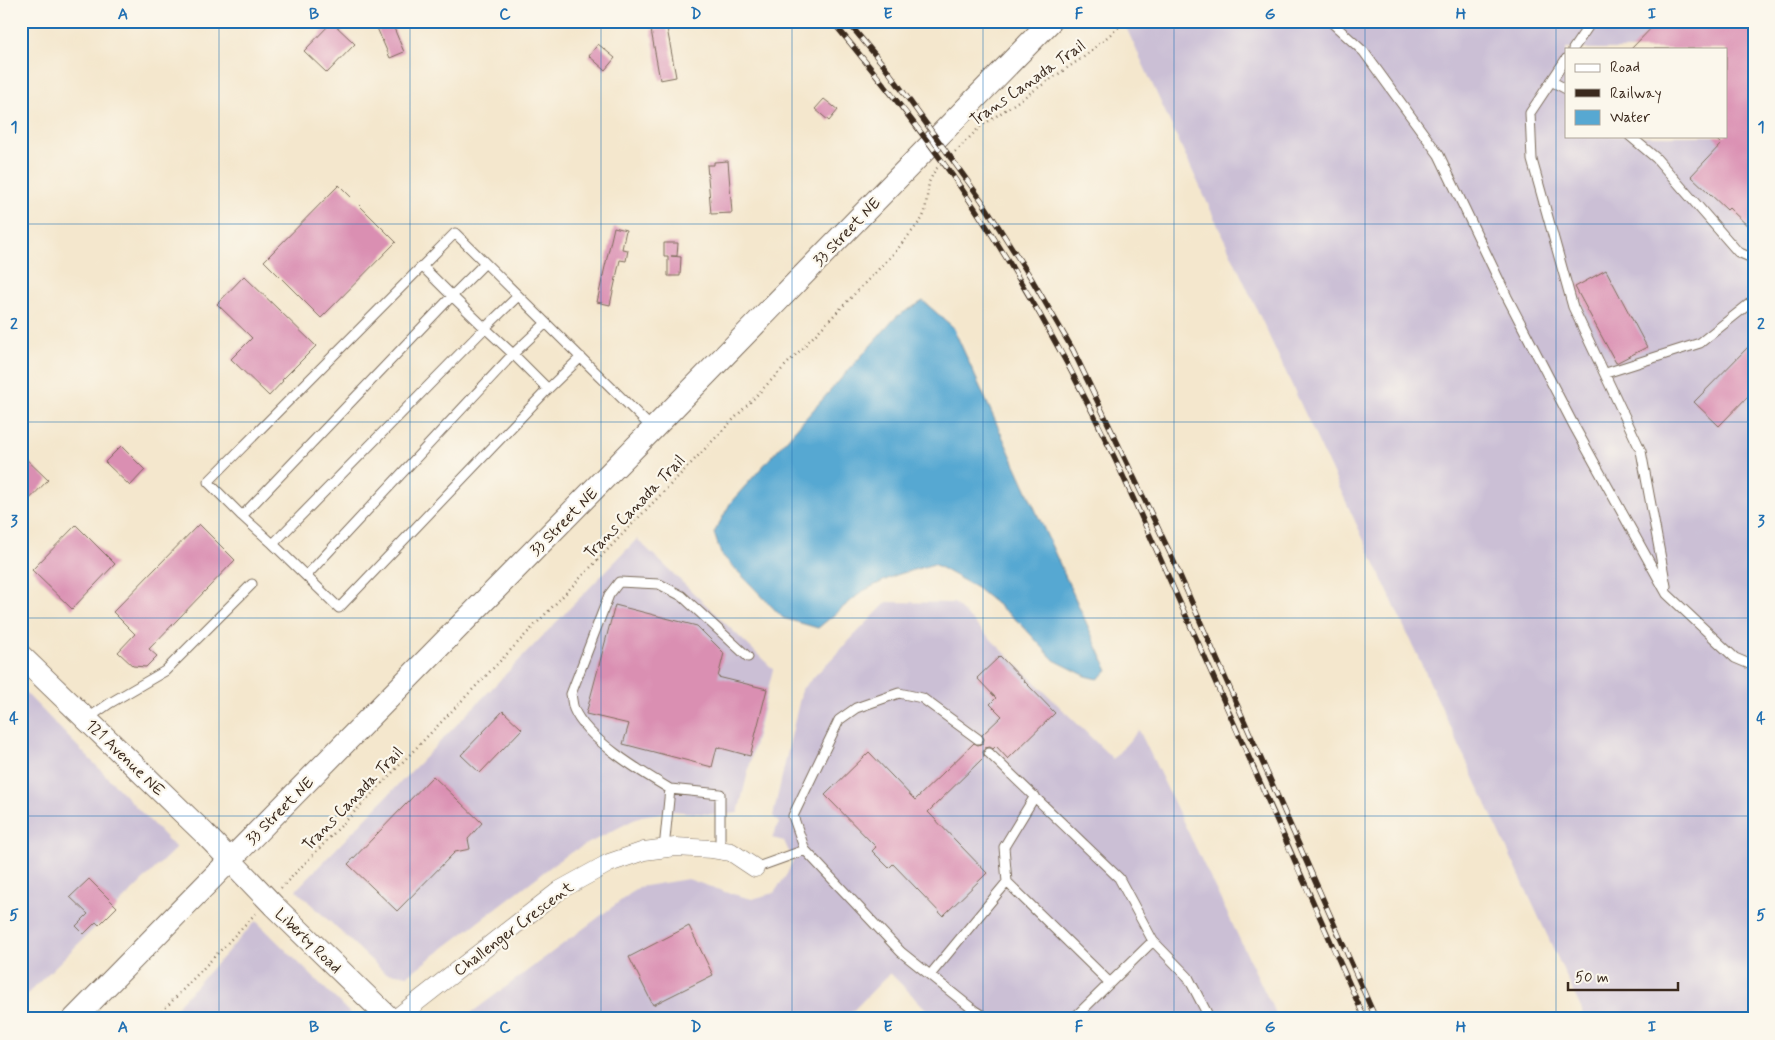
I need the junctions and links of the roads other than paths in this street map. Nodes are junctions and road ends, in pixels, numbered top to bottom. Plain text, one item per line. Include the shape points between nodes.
1 (1051, 21) edge
2 (1330, 21) edge
3 (1592, 21) edge
4 (1574, 48) edge
5 (1565, 60) edge
6 (1551, 81) junction
7 (1565, 88) edge
8 (1632, 138) edge
9 (1754, 259) edge
10 (485, 263) junction
11 (422, 266) junction
12 (452, 296) junction
13 (518, 296) junction
14 (1754, 300) edge
15 (546, 323) junction
16 (486, 328) junction
17 (513, 354) junction
18 (581, 358) junction
19 (1606, 373) junction
20 (548, 389) junction
21 (653, 429) junction
22 (242, 516) junction
23 (272, 544) junction
24 (306, 576) junction
25 (252, 584) dead end
26 (1667, 594) junction
27 (21, 656) edge
28 (748, 657) dead end
29 (1754, 666) edge
30 (87, 719) junction
31 (978, 739) dead end
32 (989, 752) dead end
33 (670, 789) junction
34 (1035, 796) junction
35 (664, 849) junction
36 (720, 850) junction
37 (805, 850) junction
38 (230, 860) junction
39 (755, 868) joint
40 (1008, 882) junction
41 (1153, 942) junction
42 (930, 975) junction
43 (1110, 983) junction
44 (74, 1019) edge
45 (390, 1019) edge
46 (395, 1019) edge
47 (988, 1019) edge
48 (1073, 1019) edge
49 (1210, 1019) edge

1 - 21 street, 33 Street NE
2 - 26 lane via 1364,52 1439,155 1511,306
3 - 4 lane
5 - 6 lane
6 - 7 lane
6 - 19 lane via 1530,113 1532,160 1574,307
8 - 9 lane via 1656,158 1738,252
10 - 11 lane via 455,233
10 - 12 lane
10 - 13 lane
11 - 12 lane
11 - 22 lane via 208,482
12 - 16 lane
12 - 22 lane
13 - 15 lane
13 - 16 lane
14 - 19 lane via 1700,343
15 - 17 lane
15 - 18 lane
16 - 17 lane
16 - 23 lane
17 - 20 lane
17 - 24 lane
18 - 20 lane
18 - 21 lane
19 - 26 lane via 1641,451
20 - 24 lane via 340,608
21 - 38 street, 33 Street NE
22 - 23 lane
23 - 24 lane
25 - 30 lane via 165,671
26 - 29 lane via 1735,658
27 - 30 street, 121 Avenue NE
28 - 33 lane via 682,596 659,584 619,582 609,595 571,694 574,710 589,730 627,763
30 - 38 street, 121 Avenue NE
31 - 37 lane via 922,698 899,693 856,708 839,720 793,816
32 - 34 lane
33 - 35 lane
33 - 36 lane via 720,794
34 - 40 lane via 1004,847
34 - 41 lane via 1119,878
35 - 36 street, Challenger Crescent
35 - 46 street, Challenger Crescent via 644,851 609,863 560,890
36 - 39 street, Challenger Crescent via 731,852
37 - 39 lane
37 - 42 lane via 901,952
38 - 44 street, 33 Street NE
38 - 45 street, Liberty Road
40 - 42 lane
40 - 43 lane
41 - 43 lane
41 - 49 lane via 1188,977
42 - 47 lane
43 - 48 lane

